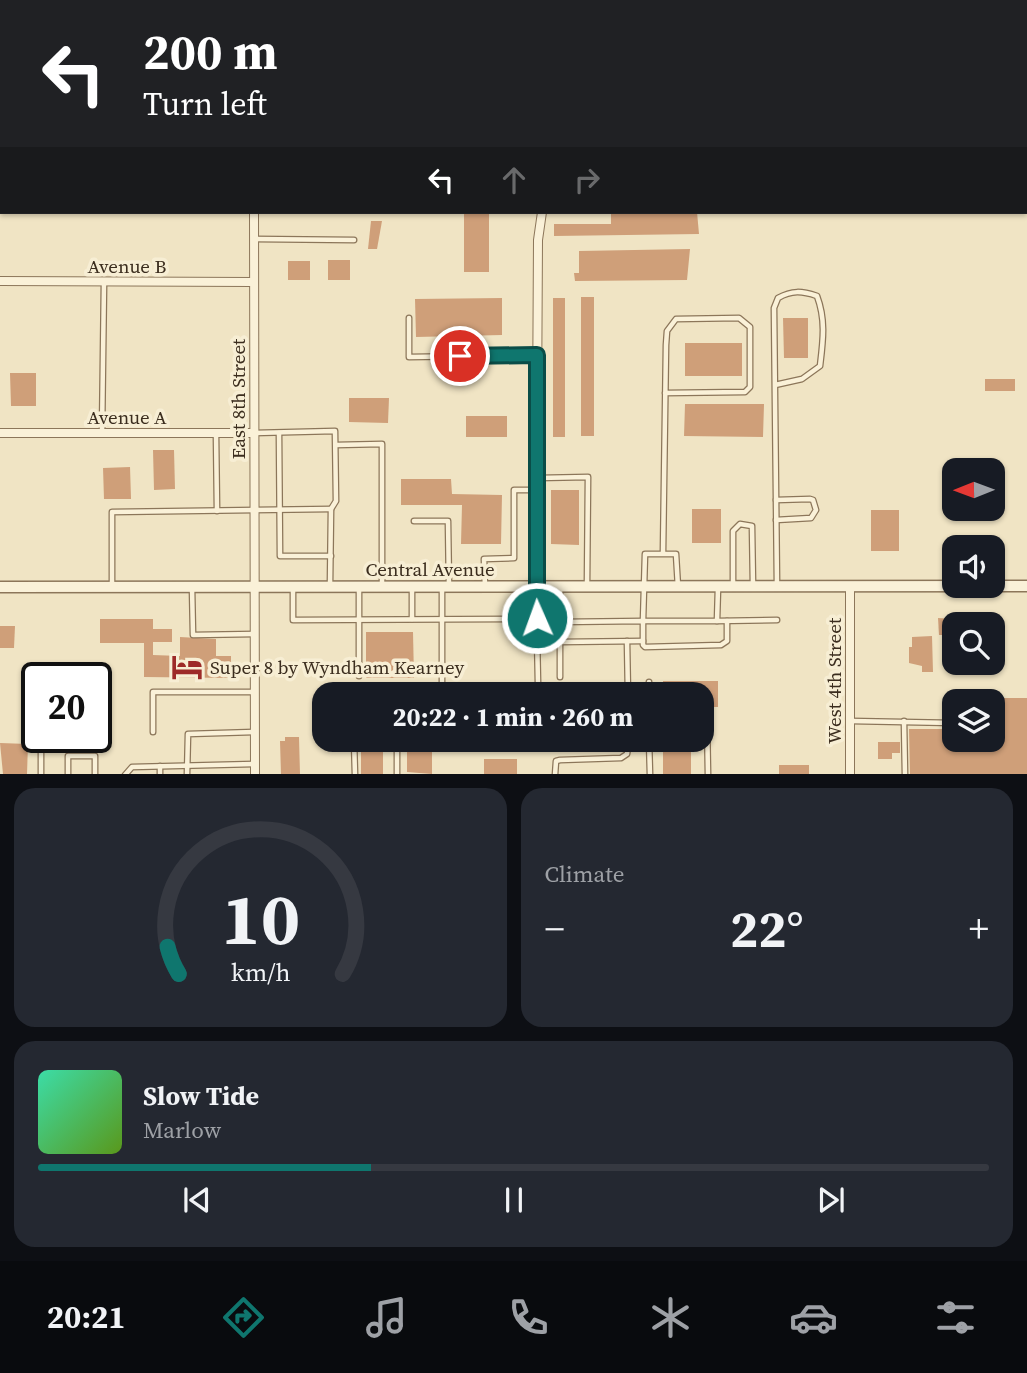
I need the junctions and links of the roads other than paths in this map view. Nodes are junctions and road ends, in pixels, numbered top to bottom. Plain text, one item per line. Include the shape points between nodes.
1 (254, 214) edge
2 (542, 214) edge
3 (254, 239) junction
4 (354, 240) dead end
5 (0, 281) edge
6 (104, 282) junction
7 (254, 282) junction
8 (409, 318) dead end
9 (537, 355) junction
10 (775, 385) junction
11 (665, 393) junction
12 (0, 433) edge
13 (102, 433) junction
14 (216, 433) junction
15 (254, 433) junction
16 (279, 433) junction
17 (336, 445) junction
18 (537, 478) junction
19 (537, 490) junction
20 (776, 500) junction
21 (331, 509) junction
22 (255, 510) junction
23 (280, 510) junction
24 (217, 511) junction
25 (776, 520) junction
26 (414, 521) dead end
27 (663, 553) junction
28 (331, 556) junction
29 (192, 586) junction
30 (255, 586) junction
31 (1027, 586) edge
32 (0, 587) edge
33 (112, 587) junction
34 (293, 587) junction
35 (330, 587) junction
36 (359, 587) junction
37 (382, 587) junction
38 (412, 587) junction
39 (445, 587) junction
40 (485, 587) junction
41 (536, 587) junction
42 (560, 587) junction
43 (587, 587) junction
44 (643, 588) junction
45 (678, 588) junction
46 (718, 588) junction
47 (733, 588) junction
48 (753, 588) junction
49 (777, 588) junction
50 (850, 588) junction
51 (537, 618) junction
52 (412, 619) junction
53 (442, 619) junction
54 (359, 620) junction
55 (777, 620) dead end
56 (643, 621) junction
57 (717, 621) junction
58 (727, 621) junction
59 (560, 622) junction
60 (255, 634) junction
61 (627, 641) junction
62 (643, 641) junction
63 (560, 642) junction
64 (359, 676) dead end
65 (560, 677) dead end
66 (442, 682) edge
67 (538, 682) edge
68 (628, 682) edge
69 (255, 692) junction
70 (850, 721) junction
71 (904, 721) junction
72 (942, 723) edge
73 (153, 732) dead end
74 (255, 732) junction
75 (354, 752) edge
76 (397, 752) edge
77 (627, 752) edge
78 (649, 752) edge
79 (708, 752) edge
80 (41, 753) edge
81 (255, 764) junction
82 (187, 765) junction
83 (160, 766) junction
84 (41, 774) edge
85 (68, 774) edge
86 (95, 774) edge
87 (126, 774) edge
88 (160, 774) edge
89 (187, 774) edge
90 (255, 774) edge
91 (355, 774) edge
92 (397, 774) edge
93 (555, 774) edge
94 (650, 774) edge
95 (708, 774) edge
96 (850, 774) edge
97 (905, 774) edge

1 - 3 street, East 8th Street
2 - 9 street
3 - 4 lane
3 - 7 street, East 8th Street
5 - 6 street, Avenue B
6 - 7 street, Avenue B
6 - 13 lane
7 - 15 street, East 8th Street
8 - 9 lane via 409,356
9 - 18 street
10 - 10 lane via 774,308 778,298 801,291 817,296 824,332 820,366 802,379
10 - 20 lane
11 - 11 lane via 667,331 676,319 739,318 750,327 750,387 746,392
11 - 27 lane
12 - 13 street, Avenue A
13 - 14 street, Avenue A
14 - 15 street, Avenue A
14 - 24 lane
15 - 16 lane
15 - 22 street, East 8th Street
16 - 17 lane via 335,431
16 - 23 lane
17 - 21 lane via 336,501
17 - 37 lane via 382,444
18 - 19 street
18 - 43 lane via 588,477
19 - 40 lane via 514,490 514,558 484,559
19 - 41 street
20 - 25 lane
20 - 25 lane via 810,499 816,510 811,518
21 - 23 lane
21 - 28 lane
22 - 23 lane
22 - 24 lane
22 - 30 street, East 8th Street
23 - 28 lane via 280,556
24 - 33 lane via 112,512
25 - 49 lane
26 - 39 lane via 448,521
27 - 44 lane via 645,554
27 - 45 lane via 676,554
28 - 35 lane
29 - 30 street, Central Avenue
29 - 33 street, Central Avenue
29 - 60 lane via 193,635
30 - 34 street, Central Avenue
30 - 60 street, East 8th Street
31 - 50 street, Central Avenue
32 - 33 street, Central Avenue
34 - 35 street, Central Avenue
34 - 54 lane via 293,620
35 - 36 street, Central Avenue
36 - 37 street, Central Avenue
36 - 54 lane
37 - 38 street, Central Avenue
38 - 39 street, Central Avenue
38 - 52 lane
39 - 40 street, Central Avenue
39 - 53 lane
40 - 41 street, Central Avenue
41 - 42 street, Central Avenue
41 - 51 lane
42 - 43 street, Central Avenue
42 - 59 lane
43 - 44 street, Central Avenue
44 - 45 street, Central Avenue
44 - 56 lane
45 - 46 street, Central Avenue
46 - 47 street, Central Avenue
46 - 57 lane
47 - 48 street, Central Avenue
47 - 48 lane via 733,531 746,524 752,526 753,533
48 - 49 street, Central Avenue
49 - 50 street, Central Avenue
50 - 70 street, West 4th Street
51 - 53 lane
51 - 67 lane
52 - 53 lane
52 - 54 lane
53 - 66 lane
54 - 64 lane
55 - 58 lane
56 - 57 lane
56 - 59 lane
56 - 62 lane
57 - 58 lane
58 - 62 lane via 727,641 721,645 645,647
59 - 63 lane
60 - 69 street, East 8th Street
61 - 62 lane
61 - 63 lane
61 - 68 lane
63 - 65 lane
69 - 73 lane via 153,692
69 - 74 street, East 8th Street
70 - 71 lane
70 - 96 street, West 4th Street
71 - 72 lane
71 - 97 lane
74 - 81 street, East 8th Street
74 - 82 lane via 188,734
75 - 91 lane
76 - 92 lane
77 - 93 lane via 621,758 556,761
78 - 94 lane
79 - 95 lane
80 - 84 lane
81 - 82 lane
81 - 90 street, East 8th Street
82 - 83 lane
82 - 89 lane
83 - 87 lane via 132,767
83 - 88 lane
85 - 86 lane via 68,756 95,756

